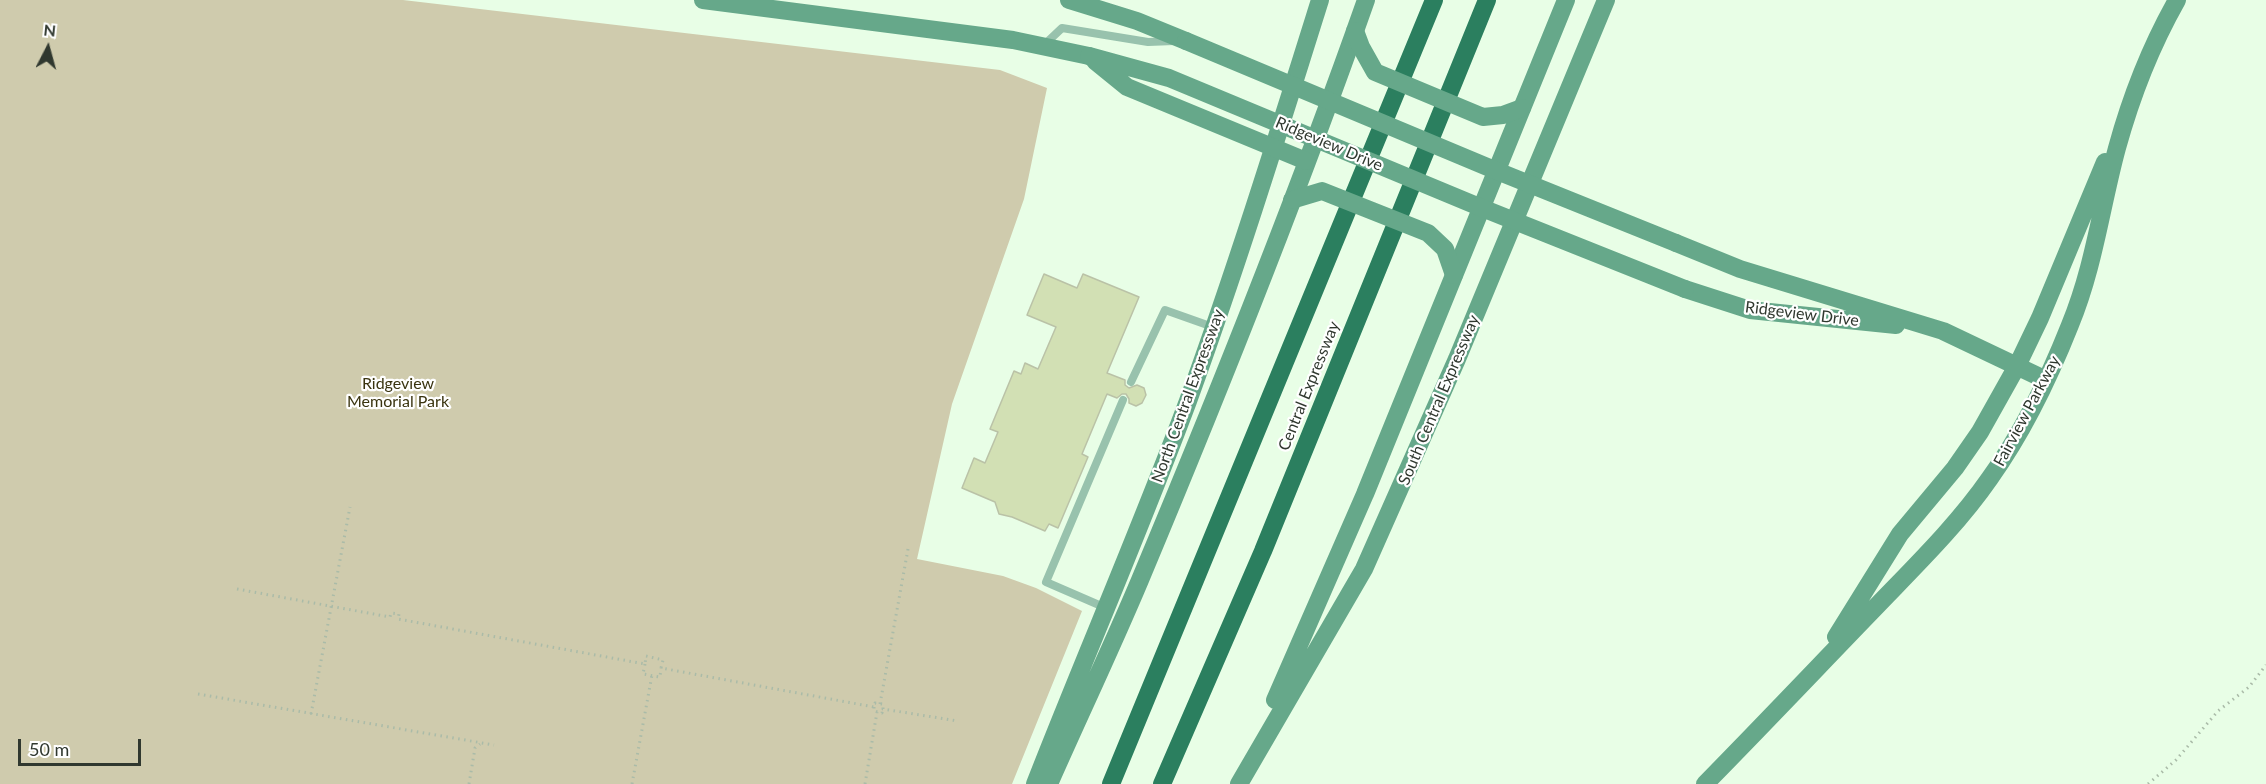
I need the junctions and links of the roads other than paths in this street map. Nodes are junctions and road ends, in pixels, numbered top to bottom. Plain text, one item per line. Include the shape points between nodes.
1 (711, 0) edge
2 (1320, 0) edge
3 (1366, 0) edge
4 (1434, 0) edge
5 (1487, 0) edge
6 (1566, 0) edge
7 (1606, 0) edge
8 (2177, 0) edge
9 (1076, 1) edge
10 (1355, 31) junction
11 (1186, 41) junction
12 (1043, 46) junction
13 (1089, 56) junction
14 (2132, 97) junction
15 (1329, 100) junction
16 (1522, 108) junction
17 (1315, 138) junction
18 (1306, 161) junction
19 (1497, 171) junction
20 (1292, 200) junction
21 (1482, 208) junction
22 (1454, 275) junction
23 (1213, 327) junction
24 (1943, 331) junction
25 (2017, 366) junction
26 (2046, 380) junction
27 (1131, 382) dead end
28 (1123, 400) dead end
29 (1106, 608) junction
30 (1817, 668) junction
31 (1241, 779) edge
32 (1035, 784) edge
33 (1050, 784) edge
34 (1111, 784) edge
35 (1162, 784) edge
36 (1705, 784) edge

1 - 12 main road, Ridgeview Drive
2 - 23 main road, North Central Expressway
3 - 10 main road
4 - 34 highway, Central Expressway
5 - 35 highway, Central Expressway via 1267,540
6 - 16 main road
7 - 31 main road, South Central Expressway via 1466,338 1364,569
8 - 14 main road, Fairview Parkway
9 - 11 main road, Ridgeview Drive
10 - 15 main road
10 - 16 main road, bridge via 1375,72 1483,117 1503,116
11 - 12 lane via 1148,42 1062,28
11 - 15 main road, Ridgeview Drive, bridge
12 - 13 main road, Ridgeview Drive
13 - 17 main road, Ridgeview Drive, bridge via 1169,78
13 - 18 main road, bridge via 1127,87
14 - 25 main road, Fairview Parkway
14 - 26 main road, Fairview Parkway via 2086,281
15 - 17 main road
15 - 19 main road, Ridgeview Drive, bridge
16 - 19 main road
17 - 18 main road
17 - 21 main road, Ridgeview Drive, bridge
18 - 20 main road
19 - 21 main road
19 - 24 main road, Ridgeview Drive, bridge via 1740,269
20 - 22 main road, bridge via 1322,191 1428,233 1445,249
20 - 33 main road via 1209,413
21 - 22 main road
21 - 24 main road, Ridgeview Drive, bridge via 1685,289 1750,310
22 - 31 main road via 1365,494
23 - 27 lane via 1165,310
23 - 29 main road, North Central Expressway
24 - 25 main road, Ridgeview Drive
25 - 26 main road, Ridgeview Drive
25 - 30 main road, Fairview Parkway via 1980,432 1900,534
26 - 30 main road, Fairview Parkway via 2005,454 1967,508
28 - 29 lane via 1046,582
29 - 32 main road, North Central Expressway
30 - 36 main road, Fairview Parkway

